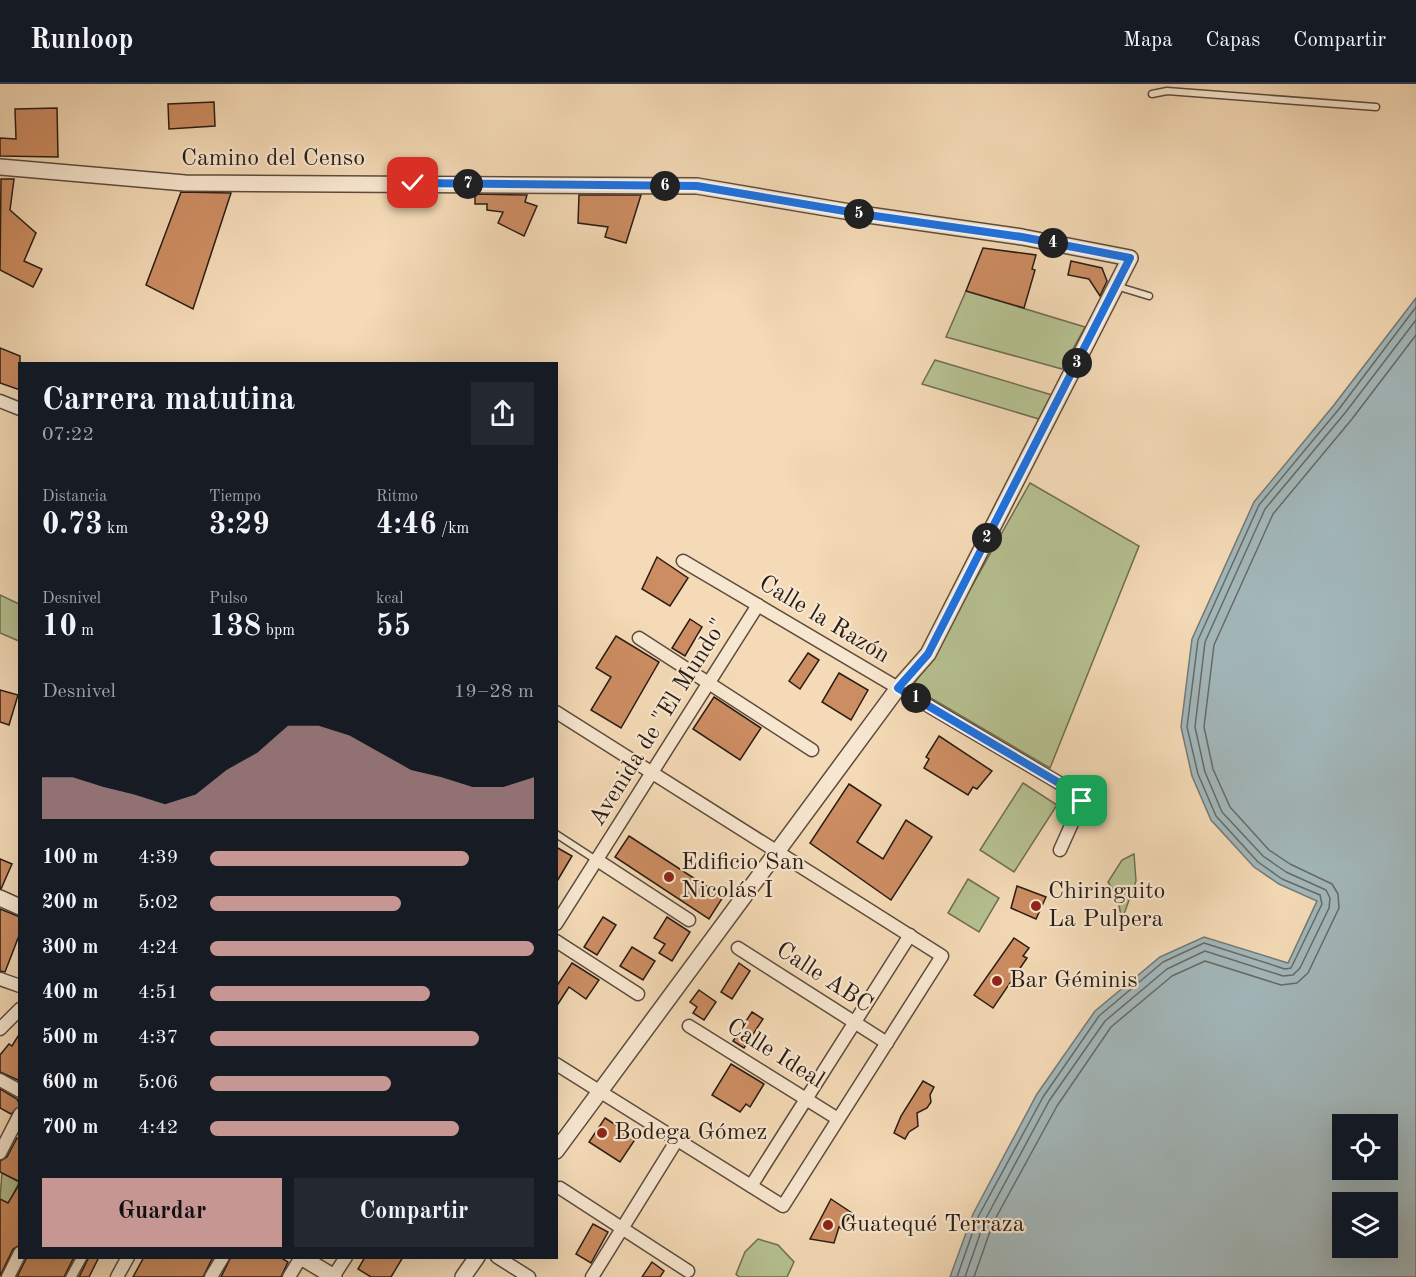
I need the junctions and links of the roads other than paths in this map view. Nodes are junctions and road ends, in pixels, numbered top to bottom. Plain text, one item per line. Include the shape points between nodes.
1 (1152, 94) dead end
2 (1376, 107) dead end
3 (0, 167) edge
4 (1116, 286) junction
5 (1149, 296) dead end
6 (0, 401) edge
7 (18, 408) edge
8 (683, 561) dead end
9 (758, 605) junction
10 (639, 638) dead end
11 (708, 683) junction
12 (898, 688) junction
13 (558, 713) edge
14 (812, 750) dead end
15 (652, 772) junction
16 (558, 835) edge
17 (1060, 850) dead end
18 (777, 852) junction
19 (597, 860) junction
20 (0, 898) edge
21 (18, 906) edge
22 (689, 920) dead end
23 (558, 921) edge
24 (910, 935) junction
25 (558, 942) edge
26 (738, 948) dead end
27 (0, 979) edge
28 (18, 985) edge
29 (638, 994) dead end
30 (18, 1012) edge
31 (854, 1023) junction
32 (689, 1026) dead end
33 (0, 1029) edge
34 (887, 1043) junction
35 (558, 1065) edge
36 (0, 1080) edge
37 (18, 1090) edge
38 (600, 1091) junction
39 (806, 1099) junction
40 (18, 1118) edge
41 (838, 1119) junction
42 (677, 1140) junction
43 (558, 1148) edge
44 (0, 1153) edge
45 (751, 1186) junction
46 (560, 1188) dead end
47 (622, 1228) junction
48 (18, 1257) edge
49 (81, 1259) edge
50 (127, 1259) edge
51 (222, 1259) edge
52 (300, 1259) edge
53 (304, 1259) edge
54 (345, 1259) edge
55 (476, 1259) edge
56 (500, 1259) edge
57 (688, 1271) dead end
58 (8, 1277) edge
59 (72, 1277) edge
60 (117, 1277) edge
61 (211, 1277) edge
62 (289, 1277) edge
63 (333, 1277) edge
64 (463, 1277) edge
65 (529, 1277) edge
66 (592, 1277) edge

1 - 2 lane via 1167,91
3 - 4 street, Camino del Censo via 185,183 697,186 1022,237 1130,258
4 - 5 lane
4 - 12 street, Camino del Censo via 928,654
6 - 7 street
8 - 9 street, Calle la Razón
9 - 11 street, Avenida de "El Mundo"
9 - 12 street, Calle la Razón
10 - 11 street
11 - 14 street
11 - 15 street, Avenida de "El Mundo"
12 - 17 street, Calle la Razón via 1071,790 1082,801
12 - 18 street, Camino del Censo
13 - 15 street
15 - 18 street
15 - 19 street, Avenida de "El Mundo"
16 - 19 lane
18 - 24 street
18 - 38 street, Camino del Censo
19 - 22 street
19 - 23 street, Avenida de "El Mundo"
20 - 21 street
24 - 31 street
24 - 34 street via 942,956
25 - 29 street
26 - 31 street, Calle ABC
27 - 28 street
30 - 33 street
31 - 34 street, Calle ABC
31 - 39 street
32 - 39 street, Calle Ideal
34 - 41 street
35 - 38 street
36 - 37 street
38 - 42 street
38 - 43 street, Camino del Censo
39 - 41 street, Calle Ideal
39 - 45 street
40 - 44 street
41 - 45 street via 783,1206
42 - 45 street
42 - 47 street
46 - 47 street
47 - 57 street
47 - 66 street
48 - 58 street
49 - 59 street
50 - 60 street
51 - 61 street
52 - 62 street
53 - 63 street
54 - 63 street
55 - 64 street
56 - 65 street

